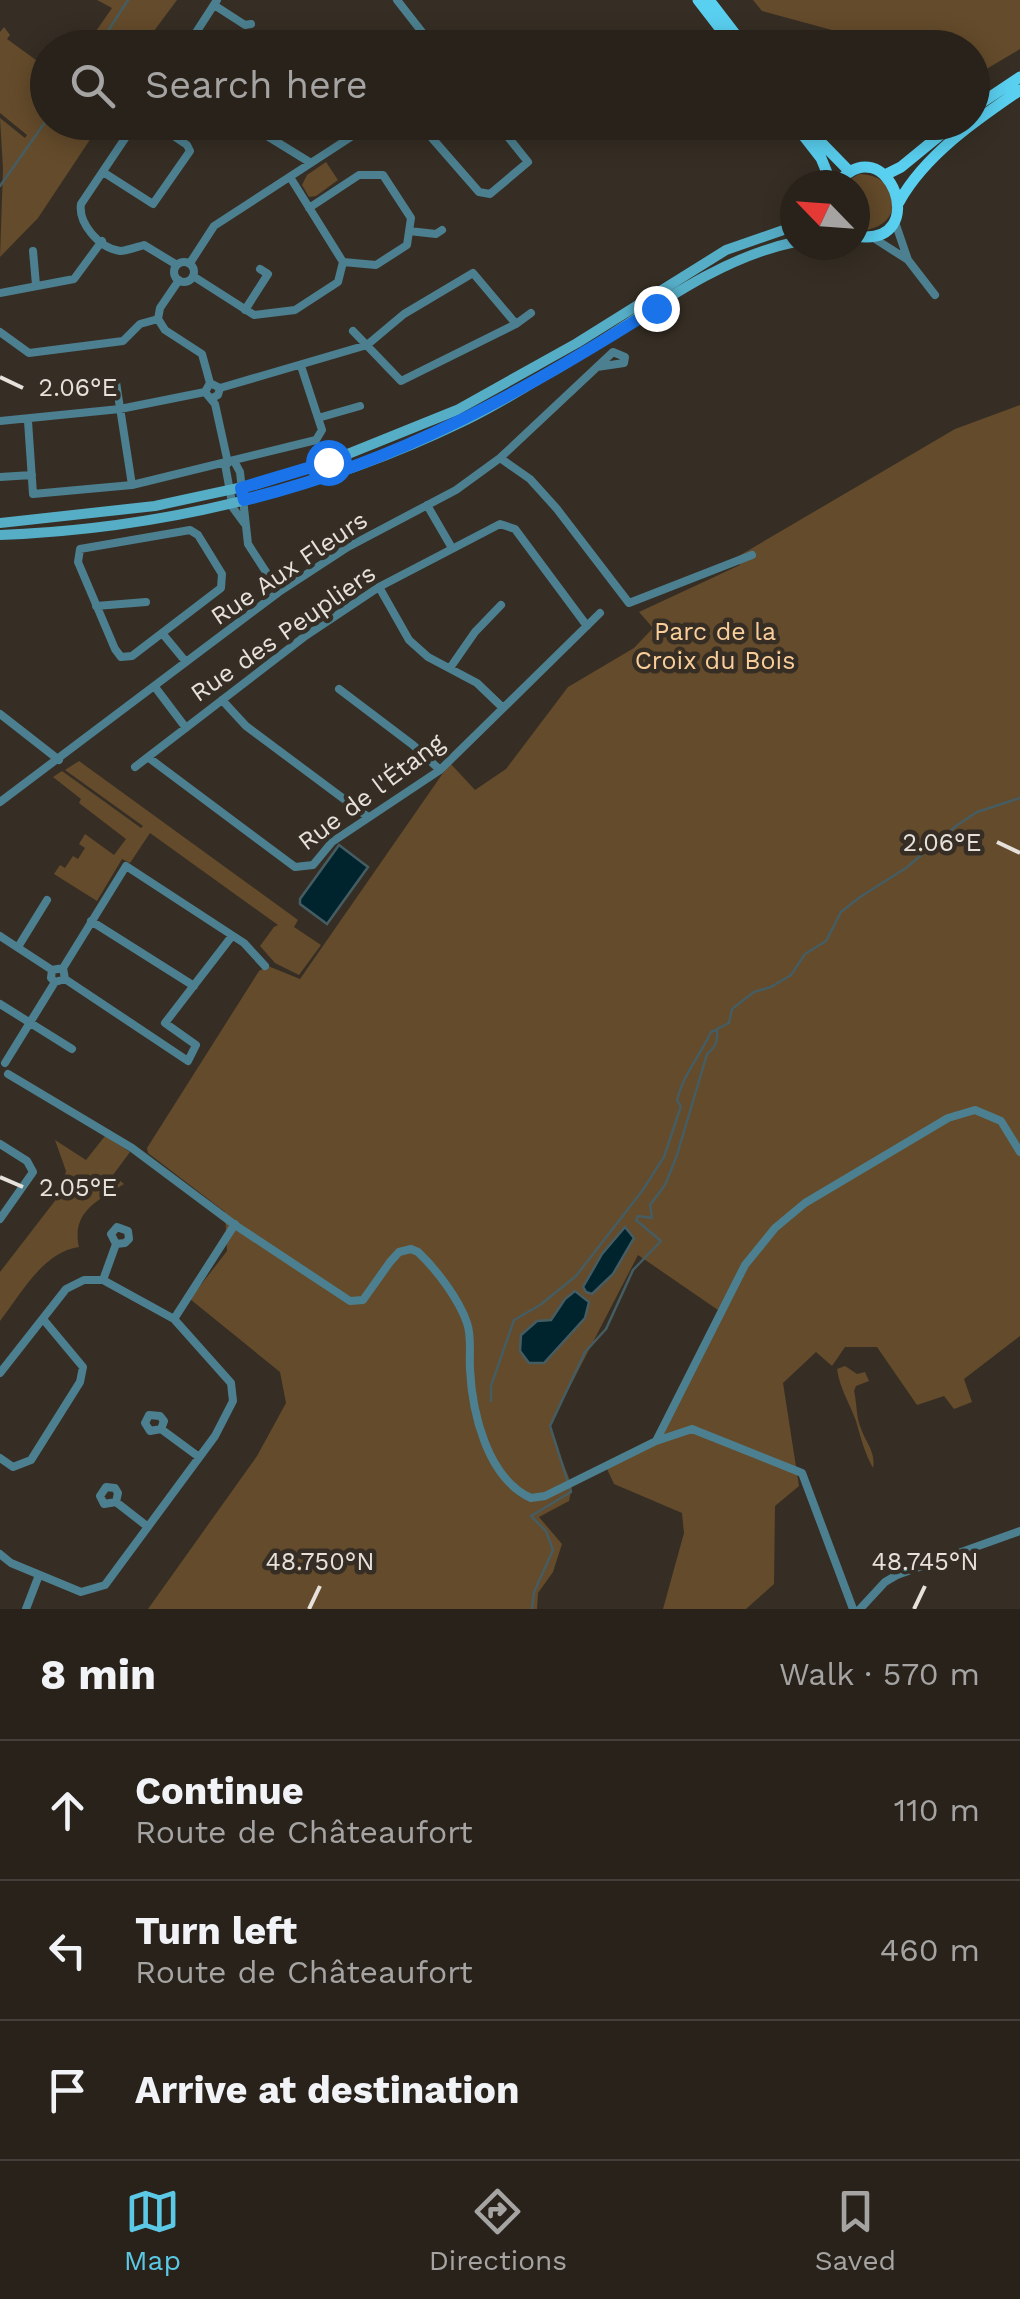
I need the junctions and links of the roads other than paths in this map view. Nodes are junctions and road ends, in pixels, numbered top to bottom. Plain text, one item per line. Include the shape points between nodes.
1 (397, 0) edge
2 (698, 0) edge
3 (709, 0) edge
4 (216, 2) edge
5 (251, 24) dead end
6 (198, 30) edge
7 (420, 30) edge
8 (721, 30) edge
9 (732, 30) edge
10 (1020, 77) edge
11 (1020, 90) edge
12 (990, 98) edge
13 (990, 112) edge
14 (124, 140) edge
15 (179, 140) edge
16 (275, 140) edge
17 (346, 140) edge
18 (434, 140) edge
19 (510, 140) edge
20 (807, 140) edge
21 (820, 140) edge
22 (934, 140) edge
23 (955, 140) edge
24 (311, 163) junction
25 (827, 170) edge
26 (848, 170) edge
27 (863, 170) edge
28 (103, 172) junction
29 (885, 176) junction
30 (290, 177) junction
31 (899, 202) junction
32 (309, 208) junction
33 (894, 221) junction
34 (442, 230) dead end
35 (409, 231) junction
36 (780, 231) edge
37 (872, 236) joint
38 (102, 241) junction
39 (780, 245) edge
40 (33, 251) dead end
41 (908, 260) junction
42 (343, 262) junction
43 (190, 264) junction
44 (177, 265) junction
45 (260, 270) dead end
46 (193, 276) junction
47 (179, 280) junction
48 (36, 285) junction
49 (0, 293) edge
50 (935, 294) dead end
51 (245, 310) junction
52 (532, 313) dead end
53 (158, 320) junction
54 (516, 324) junction
55 (353, 331) dead end
56 (0, 332) edge
57 (367, 344) junction
58 (301, 366) junction
59 (597, 367) dead end
60 (116, 382) dead end
61 (210, 383) junction
62 (220, 388) junction
63 (208, 395) junction
64 (360, 406) dead end
65 (120, 409) junction
66 (318, 418) junction
67 (28, 421) junction
68 (0, 422) edge
69 (500, 458) junction
70 (229, 462) junction
71 (32, 475) junction
72 (0, 477) edge
73 (132, 484) junction
74 (237, 495) junction
75 (428, 505) junction
76 (0, 523) edge
77 (0, 535) edge
78 (452, 548) junction
79 (752, 556) dead end
80 (379, 587) junction
81 (279, 592) junction
82 (146, 602) dead end
83 (501, 604) dead end
84 (96, 606) junction
85 (600, 614) dead end
86 (587, 626) junction
87 (162, 633) junction
88 (186, 662) junction
89 (450, 668) junction
90 (154, 687) junction
91 (339, 689) dead end
92 (222, 700) junction
93 (502, 707) junction
94 (0, 714) edge
95 (186, 728) junction
96 (149, 758) junction
97 (58, 760) junction
98 (135, 767) dead end
99 (440, 770) junction
100 (0, 802) edge
101 (368, 817) junction
102 (47, 900) dead end
103 (92, 921) junction
104 (0, 936) edge
105 (232, 936) junction
106 (18, 947) junction
107 (265, 966) dead end
108 (52, 970) junction
109 (64, 974) junction
110 (54, 982) junction
111 (194, 986) junction
112 (0, 1004) edge
113 (30, 1023) junction
114 (72, 1049) dead end
115 (2, 1063) edge
116 (4, 1076) edge
117 (0, 1144) edge
118 (1020, 1152) edge
119 (0, 1220) edge
120 (232, 1223) junction
121 (116, 1244) dead end
122 (104, 1280) junction
123 (42, 1319) junction
124 (174, 1319) junction
125 (0, 1373) edge
126 (162, 1429) dead end
127 (656, 1441) junction
128 (0, 1458) edge
129 (199, 1458) junction
130 (116, 1502) dead end
131 (148, 1526) junction
132 (1020, 1531) edge
133 (0, 1554) edge
134 (39, 1575) junction
135 (26, 1609) edge
136 (856, 1609) edge

1 - 7 street
2 - 8 main road
3 - 9 main road
4 - 5 street
4 - 6 street
10 - 12 main road
11 - 13 main road
14 - 28 street
15 - 28 street via 190,151 152,204
16 - 24 street
17 - 24 street
18 - 19 street via 478,192 490,194 528,162
20 - 25 main road
21 - 26 main road
22 - 29 main road
23 - 31 main road
24 - 30 street
27 - 29 main road
28 - 38 street via 80,209 86,229
29 - 31 main road
30 - 32 street
30 - 43 street via 214,226
31 - 33 main road
32 - 35 street via 360,175 382,175 411,218
32 - 42 street
33 - 37 main road
33 - 41 street
34 - 35 street
35 - 42 street via 407,245 376,265
36 - 74 main road via 726,250 457,410
37 - 41 street
38 - 44 street via 120,251 149,246
38 - 48 street via 74,279
39 - 74 main road via 728,264 464,422 370,462
40 - 48 street
41 - 50 street
42 - 51 street via 338,282 294,310
43 - 44 street
43 - 46 street
44 - 47 street
45 - 51 street via 268,274
46 - 47 street
46 - 51 street
47 - 53 street
48 - 49 street
52 - 54 street
53 - 56 street via 140,324 123,341 29,353
53 - 61 street via 202,354
54 - 57 street via 401,381
54 - 57 street via 473,272
55 - 57 street
57 - 58 street
58 - 62 street
58 - 66 street
59 - 69 street, Rue Aux Fleurs
60 - 65 street
61 - 62 street
61 - 63 street
62 - 63 street via 218,395
63 - 65 street
63 - 70 street
64 - 66 street
65 - 67 street
65 - 73 street
66 - 70 street via 322,430 316,440
67 - 68 street
67 - 71 street
69 - 75 street, Rue Aux Fleurs
69 - 79 street via 557,509 629,603
70 - 73 street
70 - 74 street
70 - 74 street via 240,472
71 - 72 street
71 - 73 street via 33,494
74 - 76 main road
74 - 77 main road via 98,528
74 - 81 street via 248,544
75 - 78 street
75 - 81 street, Rue Aux Fleurs
78 - 80 street, Rue des Peupliers
78 - 86 street, Rue des Peupliers via 509,525
80 - 89 street via 409,640
80 - 92 street, Rue des Peupliers
81 - 88 street, Rue Aux Fleurs
82 - 84 street
83 - 89 street
84 - 87 street via 121,657
84 - 87 street via 78,562 80,548 190,530 223,583
85 - 86 street, Rue de l'Étang
86 - 93 street, Rue de l'Étang
87 - 88 street
88 - 90 street, Rue Aux Fleurs
89 - 93 street
90 - 95 street
90 - 97 street, Rue Aux Fleurs
91 - 99 street
92 - 95 street, Rue des Peupliers
92 - 101 street via 246,726
93 - 99 street, Rue de l'Étang
94 - 97 street
95 - 96 street, Rue des Peupliers
96 - 98 street, Rue des Peupliers
96 - 101 street, Rue de l'Étang via 295,867 313,865
97 - 100 street, Rue Aux Fleurs
99 - 101 street, Rue de l'Étang
102 - 106 street
103 - 105 street via 126,866
103 - 109 street
103 - 111 street
104 - 106 street
105 - 107 street
105 - 111 street
106 - 108 street
108 - 109 street
108 - 110 street
109 - 110 street
109 - 111 street via 188,1062 196,1045 165,1023
110 - 113 street
112 - 113 street
113 - 114 street
113 - 115 street
115 - 116 street
116 - 120 street via 132,1148
117 - 119 street via 28,1161 33,1172
118 - 127 street via 1001,1120 975,1110 948,1118 805,1204 746,1265
120 - 124 street
120 - 127 street via 350,1301 363,1300 400,1252 418,1252 469,1326 474,1408 493,1457 531,1498
121 - 122 street
122 - 123 street via 70,1286
122 - 124 street
123 - 125 street
123 - 128 street via 84,1367 80,1382 30,1460 14,1467
124 - 129 street via 231,1383 234,1402
126 - 129 street
127 - 136 street via 692,1428 802,1473
129 - 131 street
130 - 131 street
131 - 134 street via 105,1585 81,1592
132 - 136 street via 897,1575
133 - 134 street
134 - 135 street

